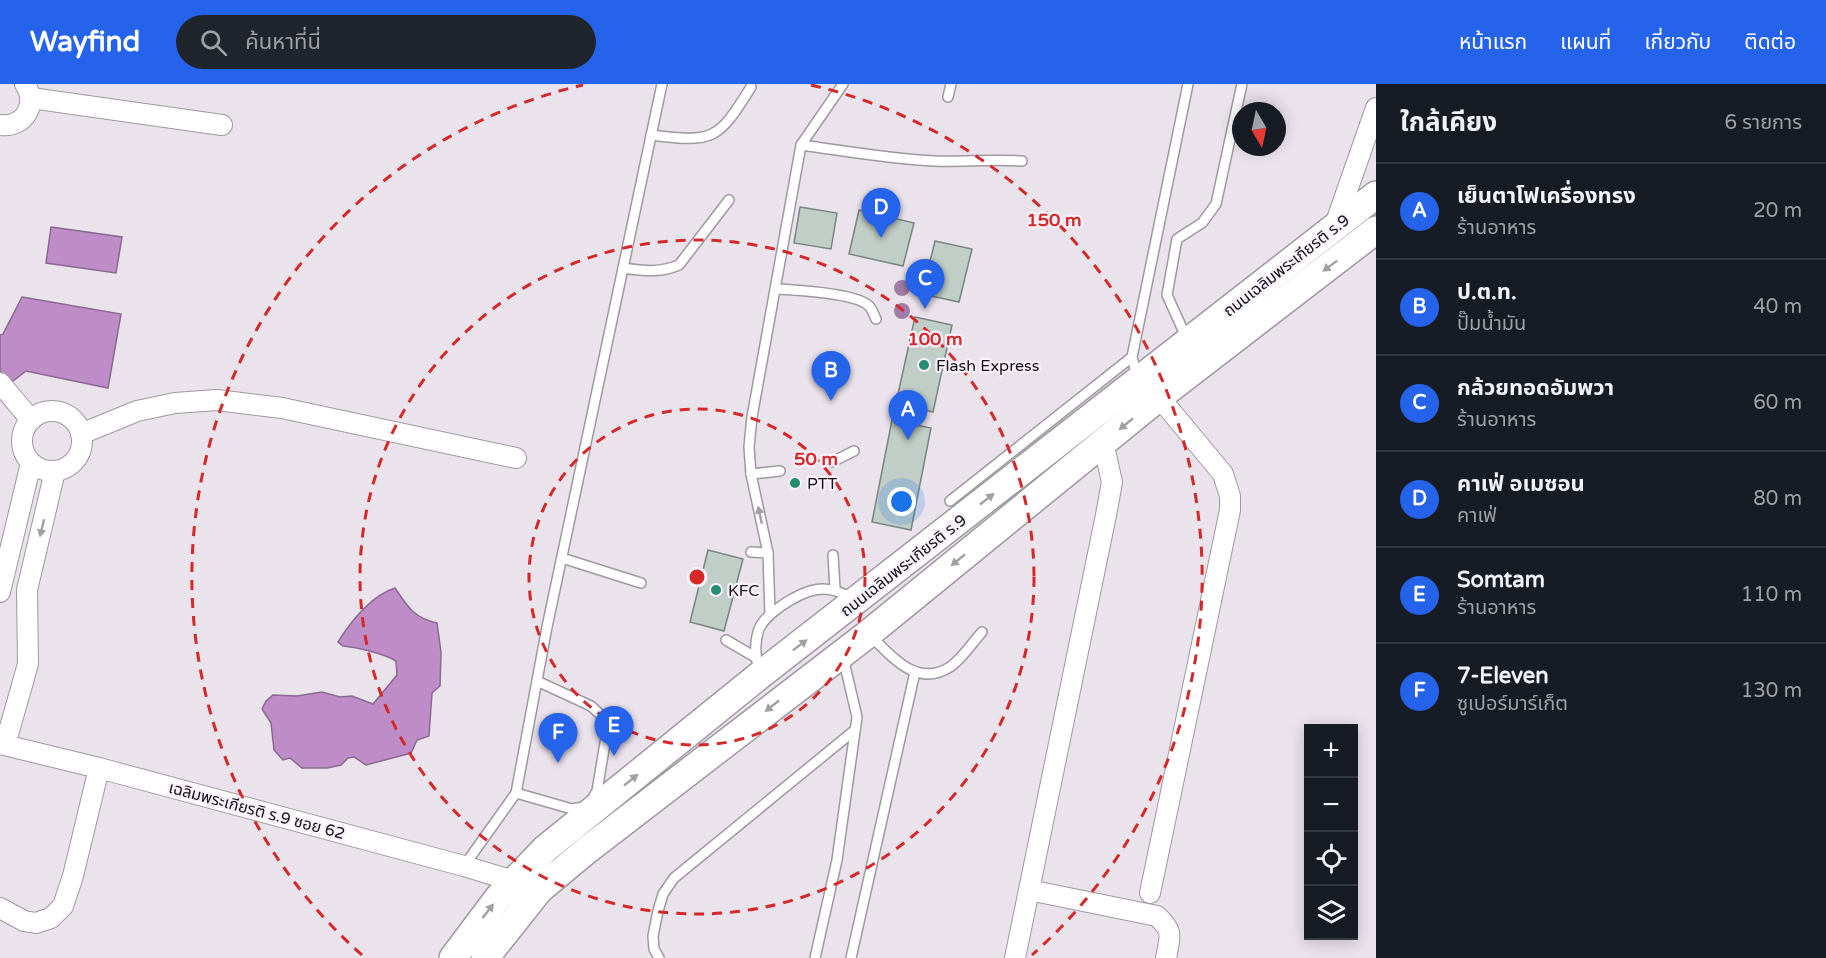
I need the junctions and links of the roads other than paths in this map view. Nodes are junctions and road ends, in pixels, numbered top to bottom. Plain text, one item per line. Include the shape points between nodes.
1 (662, 84) edge
2 (843, 84) edge
3 (951, 84) edge
4 (1188, 84) edge
5 (1242, 84) edge
6 (751, 87) dead end
7 (28, 91) edge
8 (948, 97) dead end
9 (1376, 108) edge
10 (0, 125) edge
11 (222, 125) dead end
12 (651, 135) junction
13 (801, 145) junction
14 (1022, 161) dead end
15 (1376, 195) edge
16 (729, 200) dead end
17 (1335, 225) junction
18 (1376, 230) edge
19 (623, 268) junction
20 (776, 289) junction
21 (876, 319) dead end
22 (1188, 342) junction
23 (1143, 378) junction
24 (1, 386) edge
25 (31, 420) junction
26 (81, 434) junction
27 (1103, 442) junction
28 (854, 451) dead end
29 (516, 458) dead end
30 (832, 462) dead end
31 (31, 463) junction
32 (55, 471) junction
33 (780, 471) dead end
34 (751, 474) junction
35 (950, 501) dead end
36 (752, 552) dead end
37 (768, 553) junction
38 (833, 555) dead end
39 (562, 558) junction
40 (641, 583) dead end
41 (1, 590) edge
42 (27, 590) junction
43 (846, 595) junction
44 (770, 614) junction
45 (982, 632) dead end
46 (868, 633) junction
47 (726, 640) dead end
48 (842, 652) junction
49 (758, 666) junction
50 (915, 672) junction
51 (537, 681) junction
52 (855, 730) junction
53 (2, 745) edge
54 (99, 768) junction
55 (516, 793) junction
56 (464, 866) junction
57 (513, 881) junction
58 (539, 890) junction
59 (1029, 890) junction
60 (1150, 893) dead end
61 (0, 908) edge
62 (453, 958) edge
63 (485, 958) edge
64 (659, 958) edge
65 (815, 958) edge
66 (852, 958) edge
67 (1015, 958) edge
68 (1166, 958) edge

1 - 12 lane
2 - 13 lane
3 - 8 lane
4 - 23 lane
5 - 22 lane via 1216,204 1202,223 1177,239 1167,295
6 - 12 lane via 723,129 707,137
7 - 10 street via 31,105 24,118 12,125
7 - 11 street
9 - 17 street
12 - 19 lane
13 - 14 lane via 891,158
13 - 20 lane
15 - 17 main road, ถนนเฉลิมพระเกียรติ ร.9
16 - 19 lane via 679,265 654,272
17 - 22 main road, ถนนเฉลิมพระเกียรติ ร.9
18 -> 23 main road, ถนนเฉลิมพระเกียรติ ร.9
19 - 39 lane
20 - 21 lane via 857,299 868,306
20 - 34 lane via 752,417
22 - 23 main road, ถนนเฉลิมพระเกียรติ ร.9
23 -> 27 main road, ถนนเฉลิมพระเกียรติ ร.9
23 - 35 lane
43 -> 23 main road, ถนนเฉลิมพระเกียรติ ร.9
23 - 60 street via 1223,474 1230,496
24 - 25 street
25 - 26 street via 40,414 60,413 70,417
25 - 31 street via 23,439
26 - 29 street via 137,411 217,400 282,408
26 - 32 street via 80,454 74,462
27 -> 46 main road, ถนนเฉลิมพระเกียรติ ร.9
27 - 59 street via 1112,482
28 - 30 lane
31 - 32 street
31 - 41 street
32 -> 42 street
33 - 34 lane
37 -> 34 lane
36 - 37 lane
37 - 44 lane
38 - 43 lane
39 - 40 lane
39 - 51 lane
41 - 42 street
42 - 53 street via 28,664
43 - 44 lane via 818,588 797,594
49 -> 43 main road, ถนนเฉลิมพระเกียรติ ร.9
44 - 49 lane via 755,643
45 - 50 lane via 950,666 929,676
46 - 48 main road, ถนนเฉลิมพระเกียรติ ร.9
46 - 50 lane via 898,662
47 - 49 lane
48 - 52 lane via 857,717
48 -> 58 main road, ถนนเฉลิมพระเกียรติ ร.9
57 -> 49 main road, ถนนเฉลิมพระเกียรติ ร.9
50 - 66 lane
51 - 55 lane
51 - 55 lane via 591,706 604,718 607,731 597,791 584,807 572,809
52 - 64 lane via 674,878 663,894 653,936
52 - 65 lane via 837,860
53 - 54 street, เฉลิมพระเกียรติ ร.9 ซอย 62
54 - 56 street, เฉลิมพระเกียรติ ร.9 ซอย 62
54 - 61 street via 63,906 51,918 36,923
55 - 56 lane
56 - 57 street, เฉลิมพระเกียรติ ร.9 ซอย 62
57 - 58 main road
62 -> 57 main road, ถนนเฉลิมพระเกียรติ ร.9
58 - 63 main road, ถนนเฉลิมพระเกียรติ ร.9
59 - 67 street
59 - 68 street via 1157,916 1168,927

